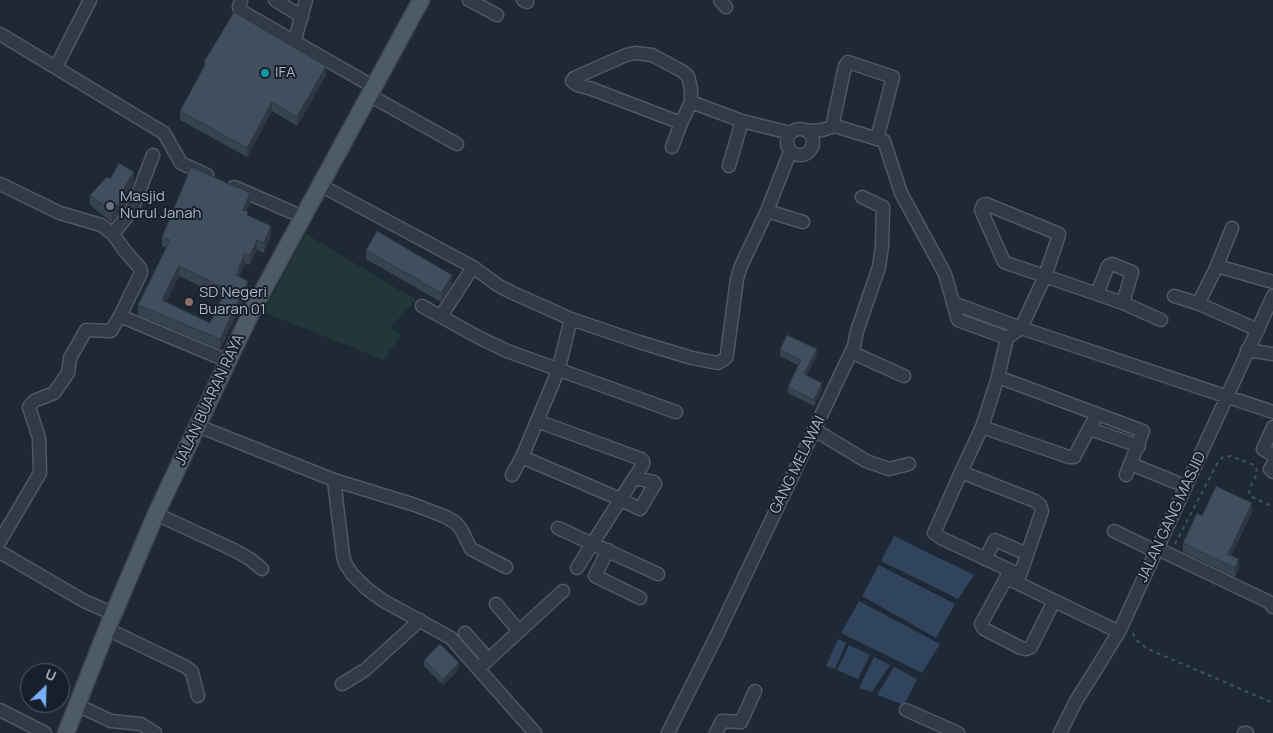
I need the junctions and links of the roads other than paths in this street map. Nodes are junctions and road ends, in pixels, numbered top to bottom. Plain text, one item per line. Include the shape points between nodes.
1 (90, 0) edge
2 (241, 0) edge
3 (275, 0) edge
4 (306, 0) edge
5 (421, 0) edge
6 (469, 0) edge
7 (497, 15) dead end
8 (302, 17) junction
9 (0, 34) edge
10 (294, 43) junction
11 (601, 66) junction
12 (56, 67) junction
13 (592, 89) junction
14 (372, 91) junction
15 (691, 102) junction
16 (742, 121) junction
17 (681, 123) junction
18 (832, 127) junction
19 (807, 131) junction
20 (790, 133) junction
21 (877, 138) junction
22 (456, 144) dead end
23 (672, 147) dead end
24 (790, 152) junction
25 (153, 155) dead end
26 (729, 166) dead end
27 (0, 184) edge
28 (320, 185) junction
29 (862, 197) dead end
30 (767, 211) junction
31 (303, 217) junction
32 (802, 222) dead end
33 (1232, 228) dead end
34 (113, 234) junction
35 (1217, 266) junction
36 (473, 267) junction
37 (1045, 276) junction
38 (1273, 282) edge
39 (1097, 294) junction
40 (1174, 296) dead end
41 (1273, 296) edge
42 (953, 303) junction
43 (1123, 303) junction
44 (1198, 304) junction
45 (422, 306) dead end
46 (120, 316) junction
47 (442, 316) junction
48 (571, 319) junction
49 (1161, 320) dead end
50 (1021, 328) junction
51 (1258, 330) junction
52 (1007, 338) junction
53 (1247, 350) junction
54 (852, 352) junction
55 (1273, 354) edge
56 (228, 361) junction
57 (558, 371) junction
58 (904, 376) dead end
59 (998, 377) junction
60 (1227, 396) junction
61 (676, 412) dead end
62 (1273, 412) edge
63 (1097, 414) junction
64 (537, 421) junction
65 (198, 426) junction
66 (982, 427) junction
67 (1273, 427) edge
68 (1090, 429) junction
69 (815, 430) junction
70 (1138, 446) junction
71 (1273, 455) edge
72 (522, 457) junction
73 (908, 464) dead end
74 (1273, 464) edge
75 (961, 472) junction
76 (1273, 472) edge
77 (512, 474) dead end
78 (634, 478) junction
79 (334, 480) junction
80 (1174, 482) dead end
81 (620, 499) junction
82 (156, 514) junction
83 (558, 528) dead end
84 (1114, 531) dead end
85 (0, 541) edge
86 (592, 543) junction
87 (608, 550) junction
88 (1157, 550) junction
89 (0, 552) edge
90 (1027, 554) junction
91 (986, 560) junction
92 (506, 567) dead end
93 (577, 568) dead end
94 (262, 569) dead end
95 (658, 574) dead end
96 (1008, 575) junction
97 (563, 591) dead end
98 (640, 598) dead end
99 (1054, 601) junction
100 (496, 604) dead end
101 (1273, 606) edge
102 (114, 614) junction
103 (420, 620) junction
104 (107, 629) junction
105 (519, 631) junction
106 (1119, 632) junction
107 (465, 633) dead end
108 (483, 664) junction
109 (342, 684) dead end
110 (756, 691) dead end
111 (198, 696) dead end
112 (77, 704) junction
113 (0, 710) edge
114 (906, 710) dead end
115 (45, 733) edge
116 (66, 733) edge
117 (156, 733) edge
118 (535, 733) edge
119 (668, 733) edge
120 (716, 733) edge
121 (958, 733) edge
122 (1060, 733) edge

1 - 12 street
2 - 10 street via 241,11
3 - 8 street
4 - 8 street
5 - 14 main road, JALAN BUARAN RAYA
6 - 7 street
8 - 10 street
9 - 12 street
10 - 14 street
11 - 13 street
11 - 13 street via 573,79 577,85
11 - 15 street via 635,53 652,55 688,76
12 - 31 street via 164,133 181,163
13 - 17 street
14 - 22 street
14 - 28 main road, JALAN BUARAN RAYA
15 - 16 street
15 - 17 street
16 - 20 street
16 - 26 street
17 - 23 street
18 - 19 street
18 - 21 street
18 - 21 street via 848,62 893,77
19 - 20 street via 798,129
19 - 24 street via 813,143 810,152 802,156
20 - 24 street via 786,142
21 - 42 street via 884,141 901,193 941,266
24 - 30 street
25 - 34 street via 132,210
27 - 34 street via 60,213 101,225
28 - 31 main road, JALAN BUARAN RAYA
28 - 36 street
29 - 54 street, GANG MELAWAI via 882,207 882,246 879,267
30 - 32 street
30 - 48 street via 736,279 727,354 718,363 692,358
31 - 56 main road, JALAN BUARAN RAYA
33 - 35 street
34 - 46 street via 141,273
35 - 38 street
35 - 44 street
36 - 47 street
36 - 48 street via 499,286
37 - 37 street via 1059,234 983,205 981,210 1004,262
37 - 39 street
37 - 50 street
39 - 43 street
39 - 43 street via 1108,266 1112,264 1132,272
40 - 44 street
41 - 51 street, JALAN GANG MASJID
42 - 50 street
42 - 52 street via 960,321
43 - 49 street
44 - 51 street
45 - 47 street
46 - 56 street
46 - 85 street via 112,331 86,330 70,358 68,373 54,393 34,401 29,407 39,438 40,473
47 - 57 street via 478,338
48 - 57 street
50 - 52 street
50 - 60 street
51 - 53 street, JALAN GANG MASJID
52 - 59 street
53 - 55 street
53 - 60 street, JALAN GANG MASJID
54 - 58 street
54 - 69 street, GANG MELAWAI
56 - 65 main road, JALAN BUARAN RAYA
57 - 61 street
57 - 64 street
59 - 63 street
59 - 66 street
60 - 62 street
60 - 88 street, JALAN GANG MASJID
63 - 68 street
63 - 70 street via 1143,431
64 - 72 street
64 - 78 street via 641,459 643,464
65 - 79 street
65 - 82 main road, JALAN BUARAN RAYA
66 - 68 street via 1069,457 1076,455
66 - 75 street
67 - 71 street via 1263,449
68 - 70 street
69 - 73 street via 874,464 890,469
69 - 119 street, GANG MELAWAI
70 - 80 street via 1128,470
72 - 77 street
72 - 81 street
74 - 76 street via 1270,469
75 - 90 street via 1040,505 1042,511
75 - 91 street via 934,533
78 - 81 street
78 - 81 street via 655,484 641,509
79 - 92 street via 446,517 461,529 471,550
79 - 103 street via 345,564 366,588 382,600
81 - 86 street
82 - 94 street via 234,550
82 - 102 main road, JALAN BUARAN RAYA
83 - 86 street
84 - 88 street
86 - 87 street
86 - 93 street
87 - 95 street
87 - 98 street via 595,576
88 - 101 street
88 - 106 street, JALAN GANG MASJID
89 - 102 street via 84,601
90 - 91 street via 995,540
90 - 96 street via 1020,576
91 - 96 street
96 - 99 street
96 - 99 street via 981,626 984,628 1021,648 1031,648
97 - 105 street
99 - 106 street
100 - 105 street
102 - 104 main road, JALAN BUARAN RAYA
103 - 108 street via 451,638
103 - 109 street via 365,670
104 - 111 street via 186,667 192,672
104 - 112 main road, JALAN BUARAN RAYA
105 - 108 street
106 - 122 street, JALAN GANG MASJID
107 - 108 street
108 - 118 street
110 - 120 street via 741,722 722,721
112 - 116 main road, JALAN BUARAN RAYA
112 - 117 street via 111,721 141,724
113 - 115 street
114 - 121 street

